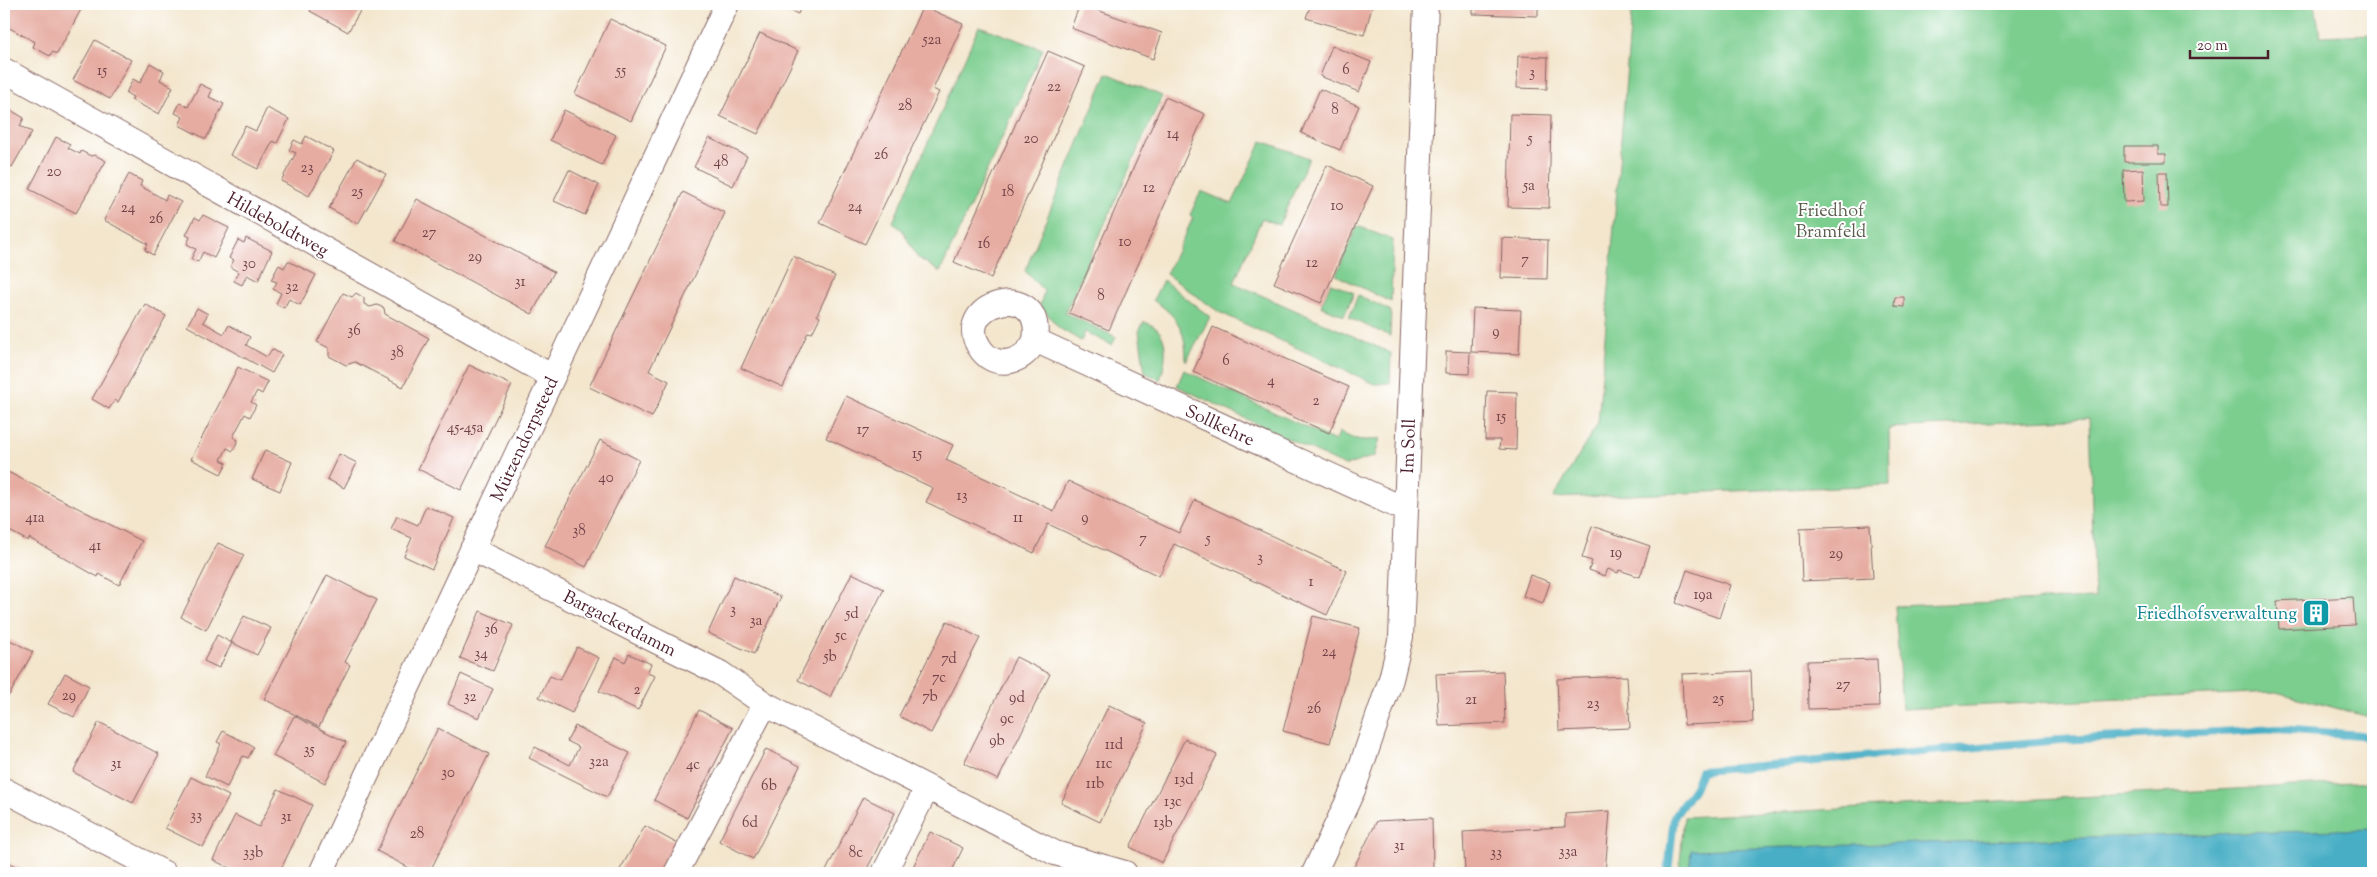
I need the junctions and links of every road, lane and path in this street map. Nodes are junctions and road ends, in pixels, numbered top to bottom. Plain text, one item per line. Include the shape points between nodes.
1 (727, 4) edge
2 (1426, 4) edge
3 (4, 70) edge
4 (1035, 340) dead end
5 (553, 377) junction
6 (1406, 510) junction
7 (472, 548) junction
8 (764, 704) junction
9 (928, 788) junction
10 (4, 790) edge
11 (680, 866) edge
12 (164, 873) edge
13 (321, 873) edge
14 (884, 873) edge
15 (1125, 873) edge
16 (1314, 873) edge

1 - 5 street, Mützendorpsteed
2 - 6 street, Im Soll
3 - 5 street, Hildeboldtweg
4 - 6 street, Sollkehre
5 - 7 street, Mützendorpsteed
6 - 16 street, Im Soll via 1401,636 1391,679 1353,790
7 - 8 street, Bargackerdamm via 720,673
7 - 13 street, Mützendorpsteed
8 - 9 street, Bargackerdamm
8 - 11 street
9 - 14 street
9 - 15 street, Bargackerdamm via 1055,854
10 - 12 street

